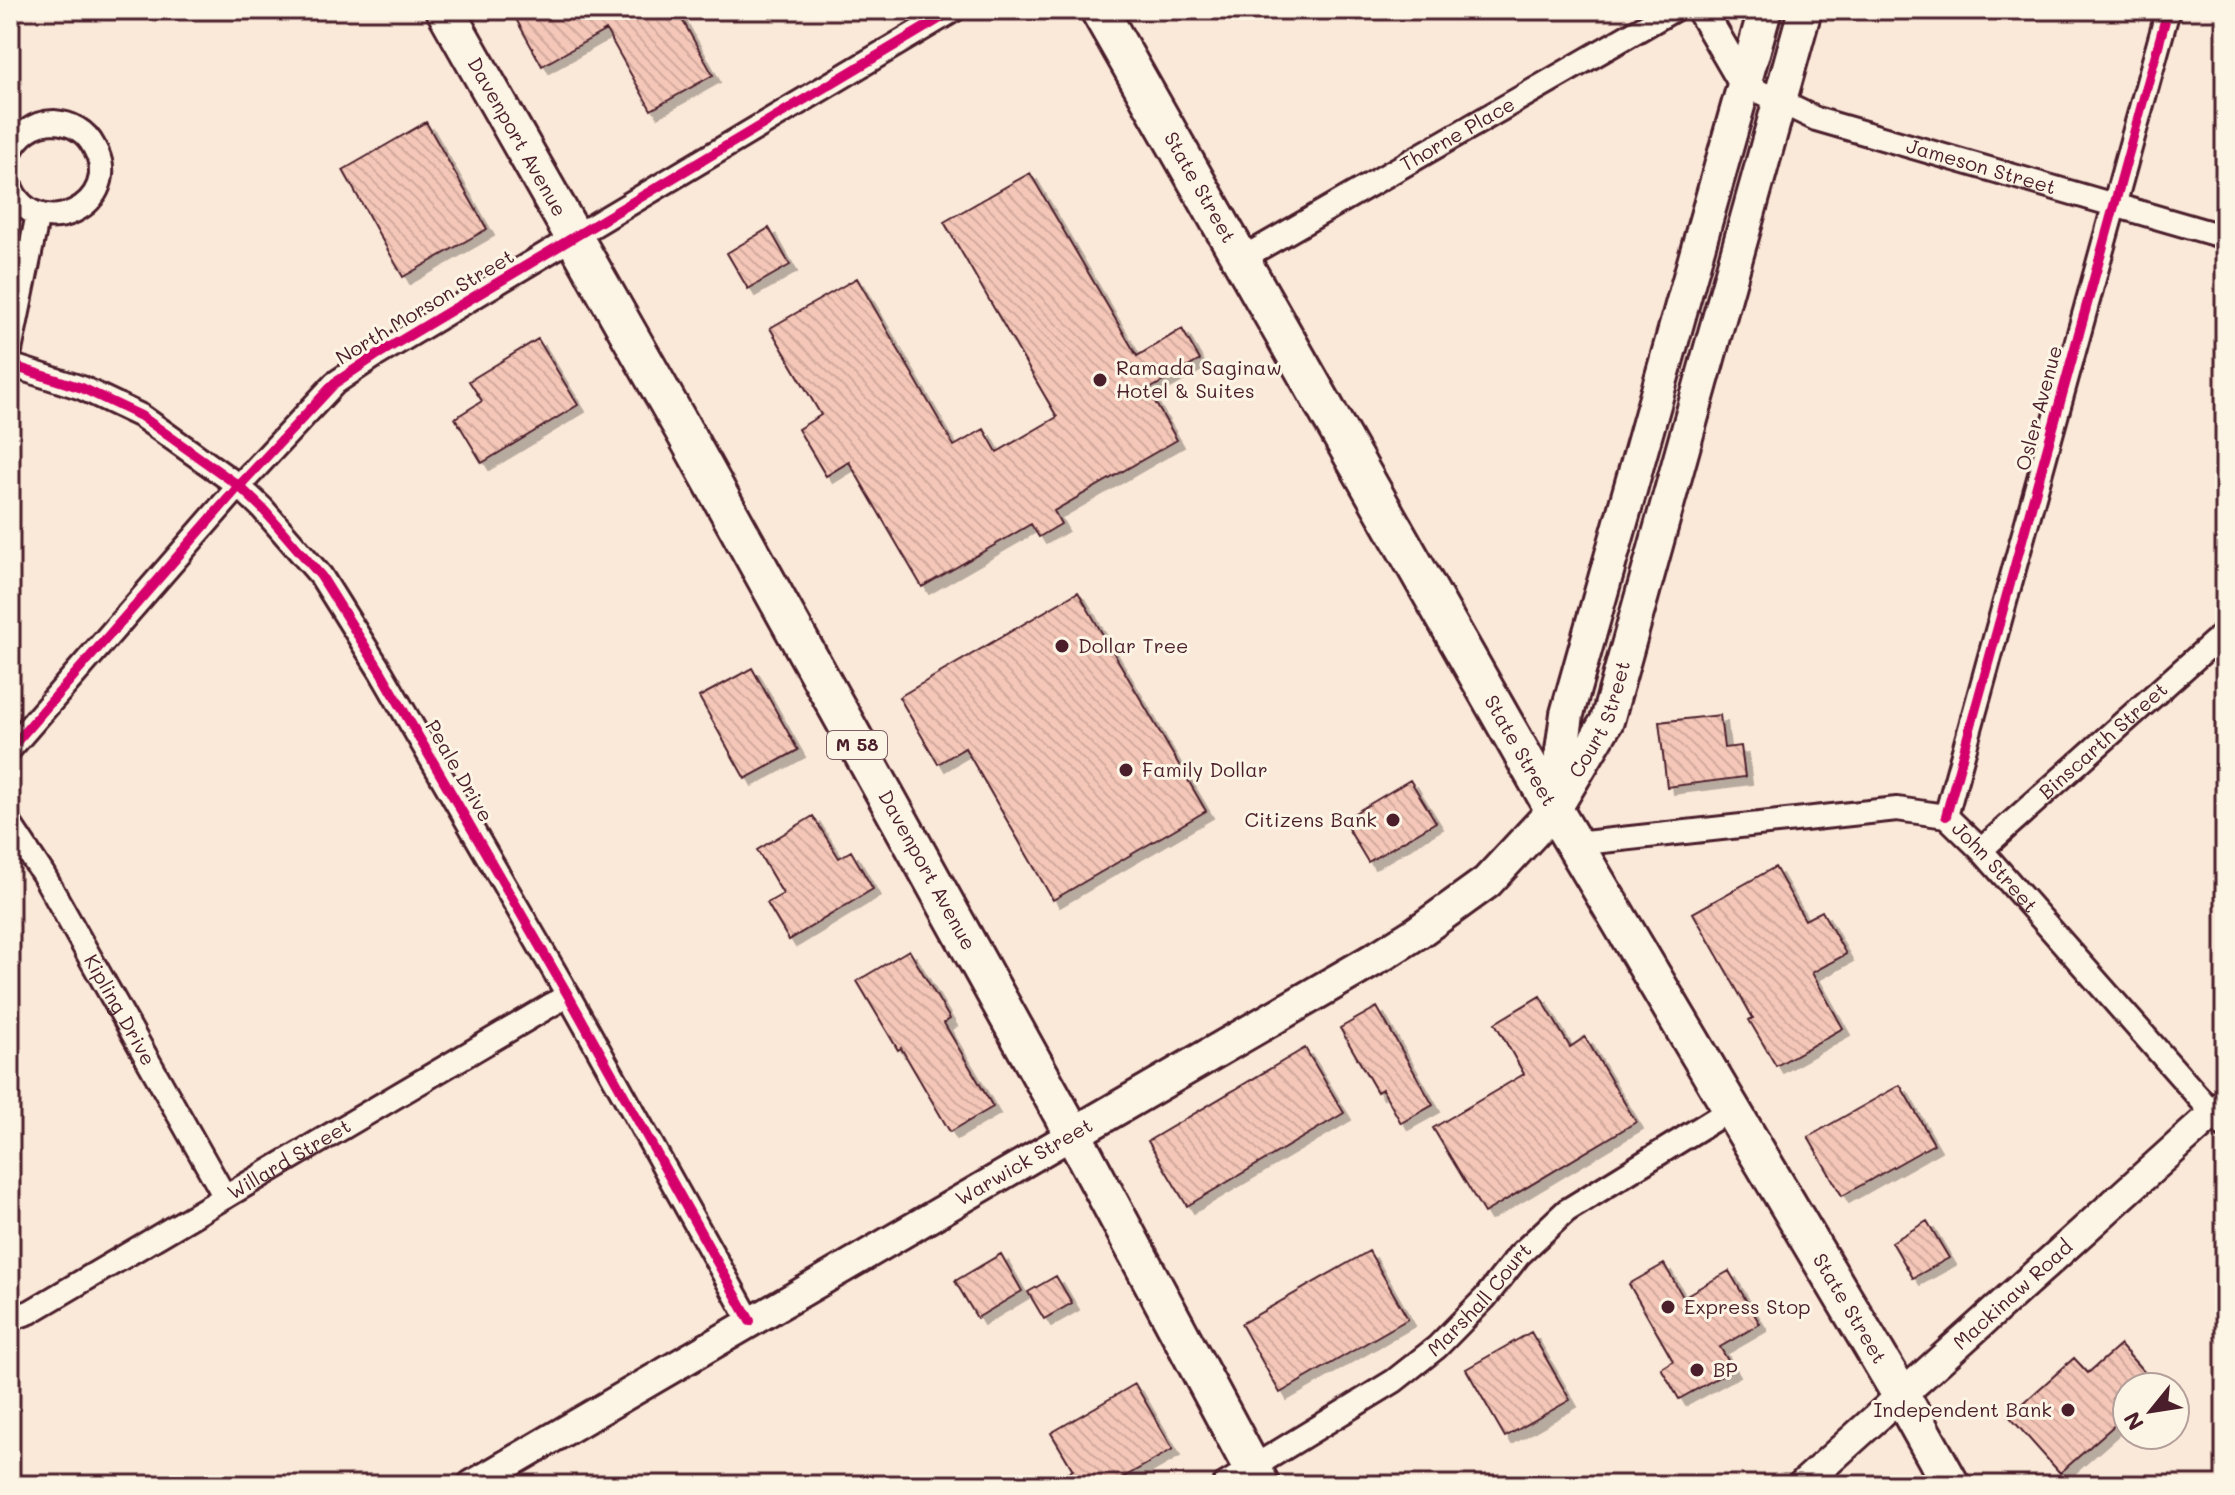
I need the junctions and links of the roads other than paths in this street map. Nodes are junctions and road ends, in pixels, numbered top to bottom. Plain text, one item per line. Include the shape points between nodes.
1 (445, 10) edge
2 (954, 10) edge
3 (1099, 10) edge
4 (1673, 10) edge
5 (1701, 10) edge
6 (1765, 10) edge
7 (1805, 10) edge
8 (2168, 10) edge
9 (1744, 84) junction
10 (1780, 102) junction
11 (10, 152) edge
12 (10, 186) edge
13 (2114, 206) junction
14 (38, 214) junction
15 (2225, 237) edge
16 (576, 238) junction
17 (1241, 259) junction
18 (10, 351) edge
19 (10, 365) edge
20 (239, 486) junction
21 (2225, 632) edge
22 (10, 749) edge
23 (1554, 810) junction
24 (1946, 816) junction
25 (10, 824) edge
26 (1575, 844) junction
27 (1981, 850) junction
28 (568, 995) junction
29 (1731, 1109) junction
30 (2221, 1114) edge
31 (1073, 1134) junction
32 (225, 1197) junction
33 (10, 1319) edge
34 (750, 1321) junction
35 (1901, 1395) junction
36 (1246, 1480) edge
37 (472, 1485) edge
38 (1802, 1485) edge
39 (1951, 1485) edge

1 - 16 main road, Davenport Avenue / M 58
2 - 16 street, North Morson Street
3 - 17 main road, State Street
4 - 17 street, Thorne Place
5 - 9 street
6 - 9 main road, Court Street
7 - 10 main road, Court Street
8 - 13 street, Osler Avenue
9 - 10 street, Jameson Street
9 - 23 main road, Court Street via 1567,714
10 - 13 street, Jameson Street via 1816,119
10 - 23 main road, Court Street via 1607,721
11 - 14 street via 20,135 49,122 79,129 98,153 101,168 93,197 68,215
12 - 14 street via 24,206
13 - 15 street, Jameson Street
13 - 24 street, Osler Avenue
14 - 18 street
16 - 20 street, North Morson Street via 335,383
16 - 31 main road, Davenport Avenue / M 58
17 - 23 main road, State Street
19 - 20 street, Peale Drive via 82,388 141,416
20 - 22 street, North Morson Street
20 - 28 street, Peale Drive via 321,576
21 - 27 street, Binscarth Street
23 - 26 main road, State Street
23 - 31 main road, Warwick Street via 1487,882 1418,932
24 - 26 street, John Street via 1897,809
24 - 27 street, John Street
25 - 32 street, Kipling Drive
26 - 29 main road, State Street
27 - 30 street, John Street
28 - 32 street, Willard Street
28 - 34 street, Peale Drive
29 - 35 main road, State Street
29 - 36 street, Marshall Court via 1566,1211 1437,1347
30 - 35 street, Mackinaw Road
31 - 34 street, Warwick Street
31 - 36 main road, Davenport Avenue / M 58
32 - 33 street, Willard Street
34 - 37 street, Warwick Street
35 - 38 street, Mackinaw Road
35 - 39 main road, State Street

